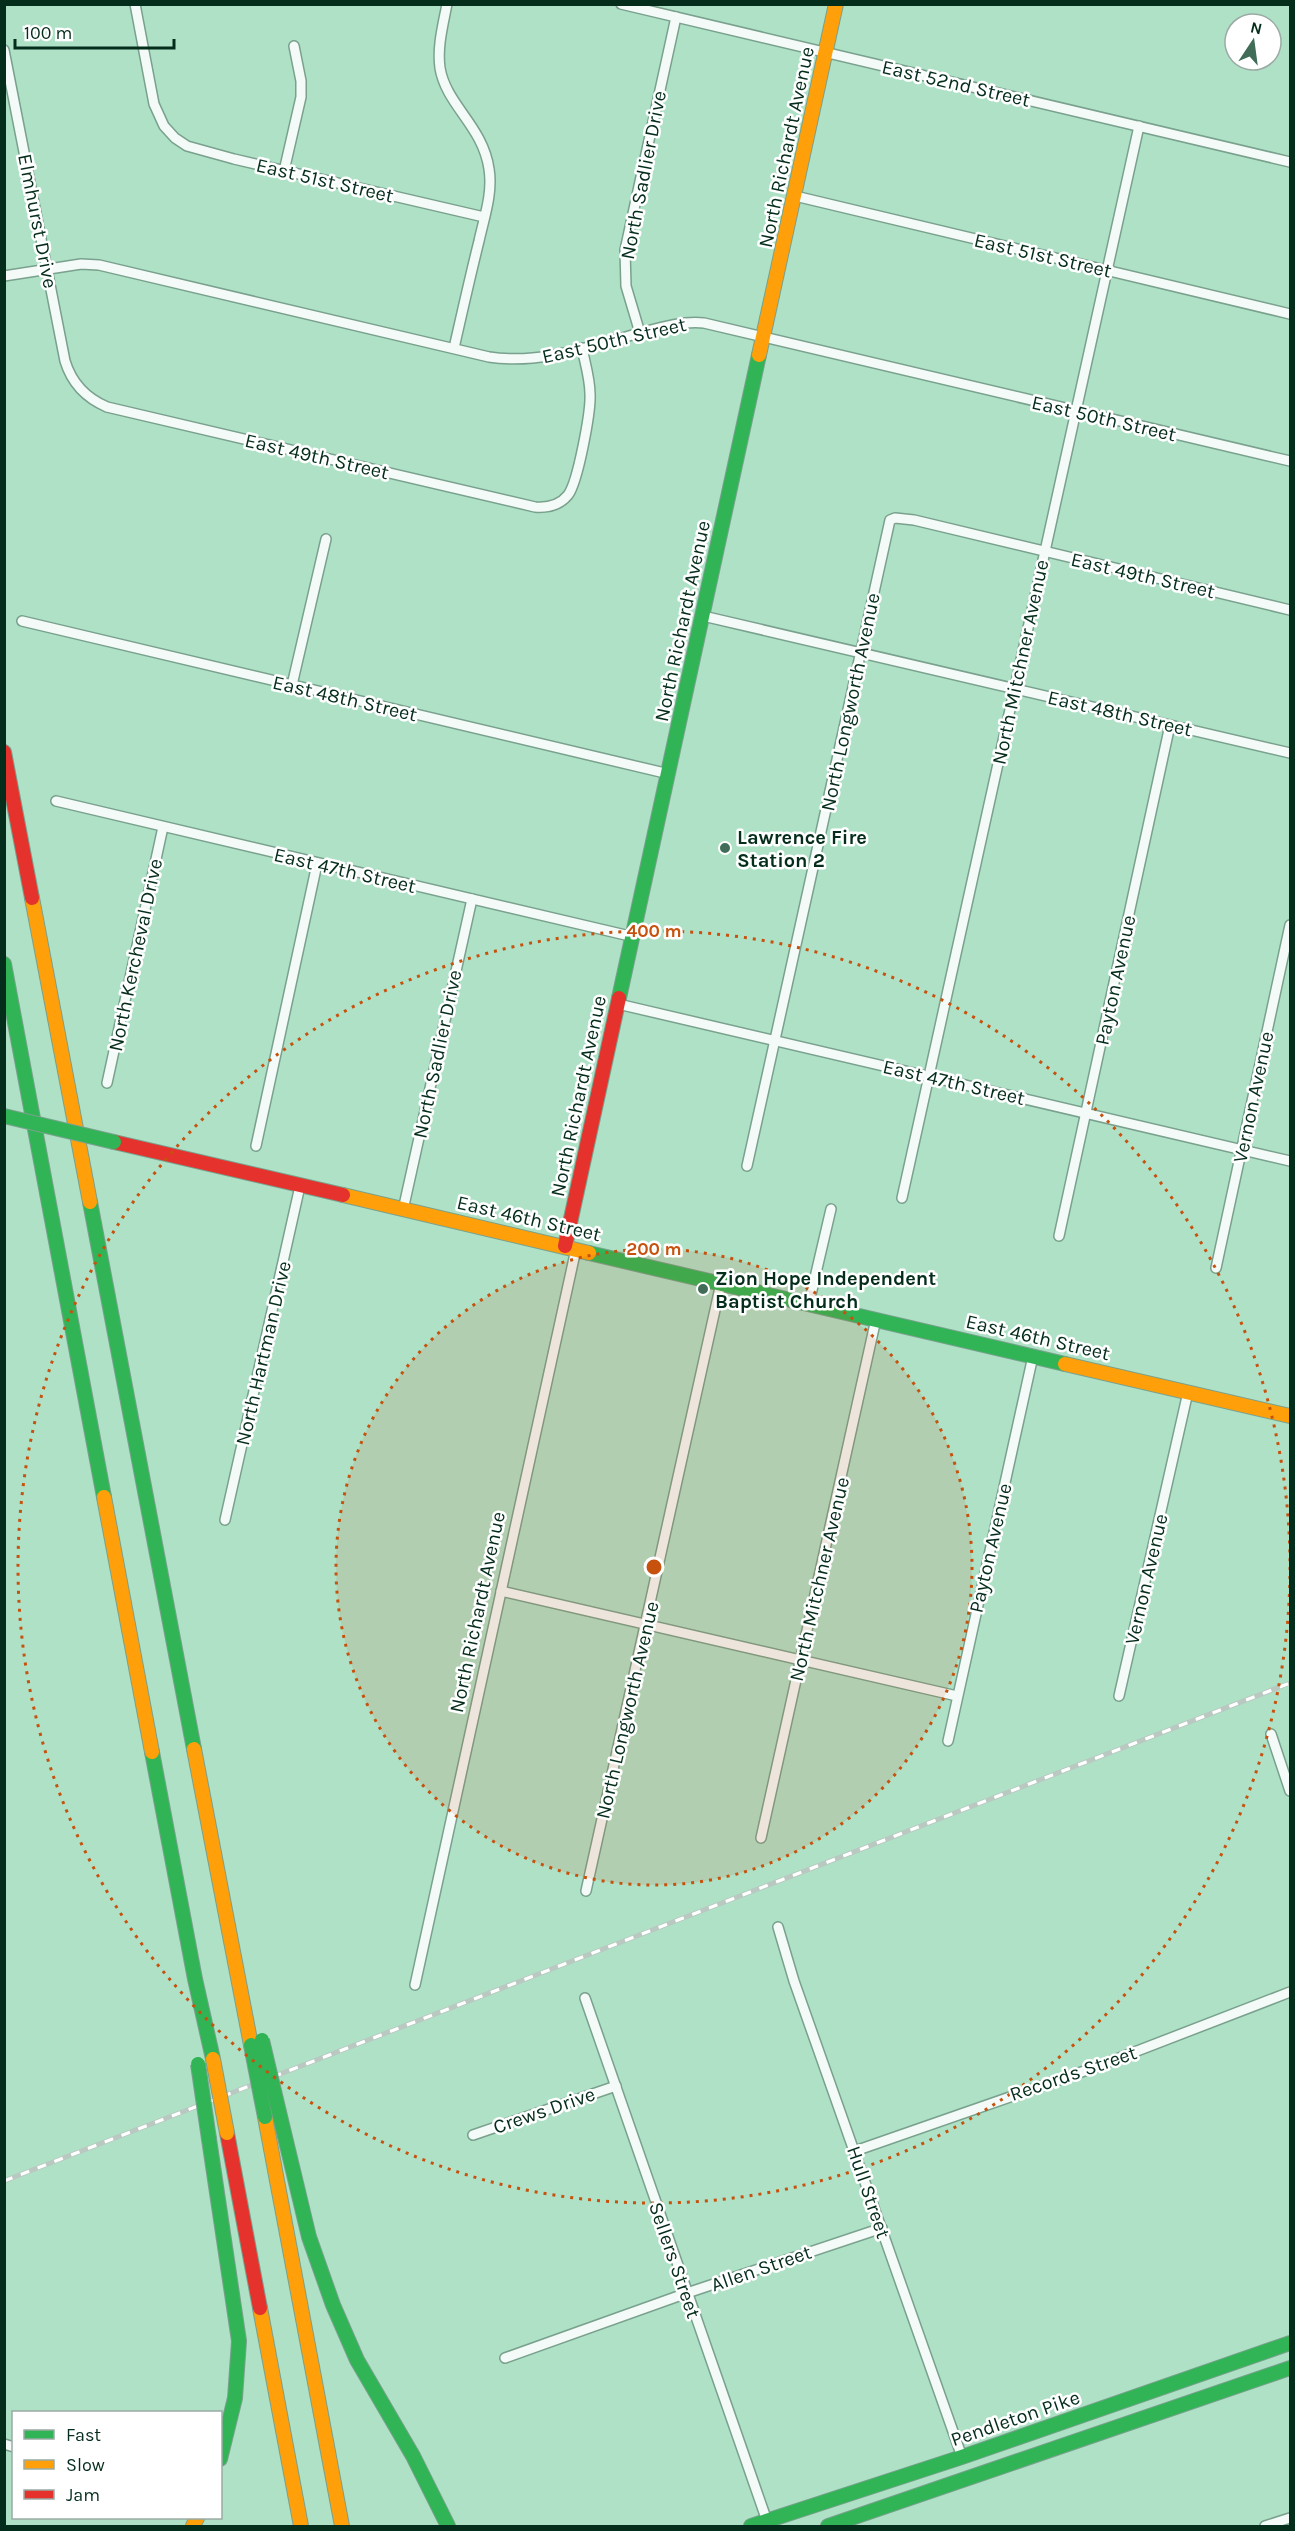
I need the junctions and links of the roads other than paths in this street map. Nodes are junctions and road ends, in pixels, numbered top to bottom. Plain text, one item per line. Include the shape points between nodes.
1 (135, 4) edge
2 (447, 4) edge
3 (621, 4) edge
4 (836, 4) edge
5 (676, 17) junction
6 (294, 46) dead end
7 (4, 50) edge
8 (826, 53) junction
9 (1139, 126) junction
10 (1290, 162) edge
11 (284, 171) junction
12 (795, 196) junction
13 (484, 217) junction
14 (47, 268) junction
15 (1106, 270) junction
16 (4, 276) edge
17 (1290, 314) edge
18 (640, 333) junction
19 (764, 338) junction
20 (454, 348) junction
21 (582, 348) junction
22 (80, 388) joint
23 (1075, 411) junction
24 (1290, 461) edge
25 (890, 520) joint
26 (326, 539) dead end
27 (1045, 551) junction
28 (1290, 610) edge
29 (703, 616) junction
30 (22, 621) dead end
31 (861, 652) junction
32 (292, 686) junction
33 (1014, 688) junction
34 (1170, 724) junction
35 (4, 752) edge
36 (1290, 753) edge
37 (669, 774) junction
38 (56, 801) dead end
39 (163, 826) junction
40 (317, 864) junction
41 (472, 899) junction
42 (1290, 925) edge
43 (634, 937) junction
44 (4, 964) edge
45 (618, 1004) junction
46 (777, 1041) junction
47 (930, 1077) junction
48 (107, 1083) dead end
49 (1086, 1113) junction
50 (4, 1116) edge
51 (255, 1146) dead end
52 (1241, 1149) junction
53 (1290, 1161) edge
54 (747, 1166) dead end
55 (300, 1186) junction
56 (902, 1198) dead end
57 (831, 1209) dead end
58 (403, 1210) junction
59 (1059, 1236) dead end
60 (571, 1247) junction
61 (1216, 1268) dead end
62 (722, 1283) junction
63 (809, 1303) junction
64 (876, 1319) junction
65 (1033, 1356) junction
66 (1188, 1392) junction
67 (1290, 1416) edge
68 (225, 1520) dead end
69 (501, 1591) junction
70 (646, 1624) junction
71 (801, 1660) junction
72 (957, 1696) junction
73 (1119, 1696) dead end
74 (1271, 1734) dead end
75 (948, 1741) dead end
76 (1290, 1791) edge
77 (761, 1838) dead end
78 (586, 1891) dead end
79 (778, 1927) dead end
80 (195, 1978) junction
81 (415, 1985) dead end
82 (1290, 1992) edge
83 (585, 1998) dead end
84 (257, 2042) junction
85 (616, 2086) junction
86 (473, 2135) dead end
87 (855, 2151) junction
88 (882, 2228) junction
89 (687, 2294) junction
90 (1290, 2343) edge
91 (505, 2358) dead end
92 (1290, 2368) edge
93 (222, 2451) edge
94 (962, 2457) junction
95 (1290, 2518) edge
96 (767, 2524) edge
97 (301, 2526) edge
98 (342, 2526) edge
99 (448, 2526) edge
100 (751, 2526) edge
101 (828, 2526) edge
102 (1265, 2526) edge

1 - 11 street, East 51st Street via 156,111 170,134 193,148
2 - 13 street via 439,45 440,67 446,86 474,127 486,155 490,185
3 - 5 street, East 52nd Street
4 - 8 main road, North Richardt Avenue
5 - 8 street, East 52nd Street
5 - 18 street, North Sadlier Drive via 625,250 626,286
6 - 11 street via 301,97
7 - 14 street, Elmhurst Drive
8 - 9 street, East 52nd Street
8 - 12 main road, North Richardt Avenue
9 - 10 street, East 52nd Street
9 - 15 street, North Mitchner Avenue
11 - 13 street, East 51st Street
12 - 15 street, East 51st Street
12 - 19 main road, North Richardt Avenue
13 - 20 street
14 - 16 street, East 50th Street
14 - 20 street, East 50th Street via 99,265
14 - 22 street, Elmhurst Drive via 65,361
15 - 17 street, East 51st Street
15 - 23 street, North Mitchner Avenue
18 - 19 street, East 50th Street via 695,322
18 - 21 street, East 50th Street
19 - 23 street, East 50th Street
19 - 29 main road, North Richardt Avenue
20 - 21 street, East 50th Street via 519,360
21 - 22 street, East 49th Street via 590,388 589,410 573,484 568,495 550,507 535,507 118,410 96,402
23 - 24 street, East 50th Street
23 - 27 street, North Mitchner Avenue
25 - 27 street, East 49th Street via 914,520
25 - 31 street, North Longworth Avenue
26 - 32 street
27 - 28 street, East 49th Street
27 - 33 street, North Mitchner Avenue
29 - 31 street, East 48th Street
29 - 37 main road, North Richardt Avenue
30 - 32 street, East 48th Street
31 - 33 street, East 48th Street
31 - 46 street, North Longworth Avenue
32 - 37 street, East 48th Street
33 - 34 street, East 48th Street
33 - 47 street, North Mitchner Avenue
34 - 36 street, East 48th Street
34 - 49 street, Payton Avenue
35 - 84 main road via 222,1885
37 - 43 main road, North Richardt Avenue
38 - 39 street, East 47th Street
39 - 40 street, East 47th Street
39 - 48 street, North Kercheval Drive
40 - 41 street, East 47th Street
40 - 51 street
41 - 43 street, East 47th Street
41 - 58 street, North Sadlier Drive
42 - 52 street, Vernon Avenue
43 - 45 main road, North Richardt Avenue
44 - 80 main road
45 - 46 street, East 47th Street
45 - 60 main road, North Richardt Avenue
46 - 47 street, East 47th Street
46 - 54 street, North Longworth Avenue
47 - 49 street, East 47th Street
47 - 56 street, North Mitchner Avenue
49 - 52 street, East 47th Street
49 - 59 street, Payton Avenue
50 - 55 main road, East 46th Street, bridge
52 - 53 street, East 47th Street
52 - 61 street, Vernon Avenue
55 - 58 main road, East 46th Street
55 - 68 street, North Hartman Drive
57 - 63 street
58 - 60 main road, East 46th Street
60 - 62 main road, East 46th Street
60 - 69 street, North Richardt Avenue
62 - 63 main road, East 46th Street
62 - 70 street, North Longworth Avenue
63 - 64 main road, East 46th Street
64 - 65 main road, East 46th Street
64 - 71 street, North Mitchner Avenue
65 - 66 main road, East 46th Street
65 - 72 street, Payton Avenue
66 - 67 main road, East 46th Street
66 - 73 street, Vernon Avenue
69 - 70 street
69 - 81 street, North Richardt Avenue
70 - 71 street
70 - 78 street, North Longworth Avenue
71 - 72 street
71 - 77 street, North Mitchner Avenue
72 - 75 street, Payton Avenue
74 - 76 street
79 - 87 street, Hull Street
80 - 93 main road, bridge via 198,2064 239,2341 235,2398
80 - 97 main road, bridge
82 - 87 street, Records Street via 1093,2068
83 - 85 street, Sellers Street
84 - 98 main road, bridge via 265,2117
84 - 99 main road, bridge via 279,2112 309,2237 333,2305 357,2360
85 - 86 street, Crews Drive
85 - 89 street, Sellers Street
87 - 88 street, Hull Street
88 - 89 street, Allen Street
88 - 94 street, Hull Street
89 - 91 street, Allen Street
89 - 96 street, Sellers Street
90 - 94 main road, Pendleton Pike
92 - 101 main road
94 - 96 main road, Pendleton Pike
95 - 102 street
96 - 100 main road, Pendleton Pike

